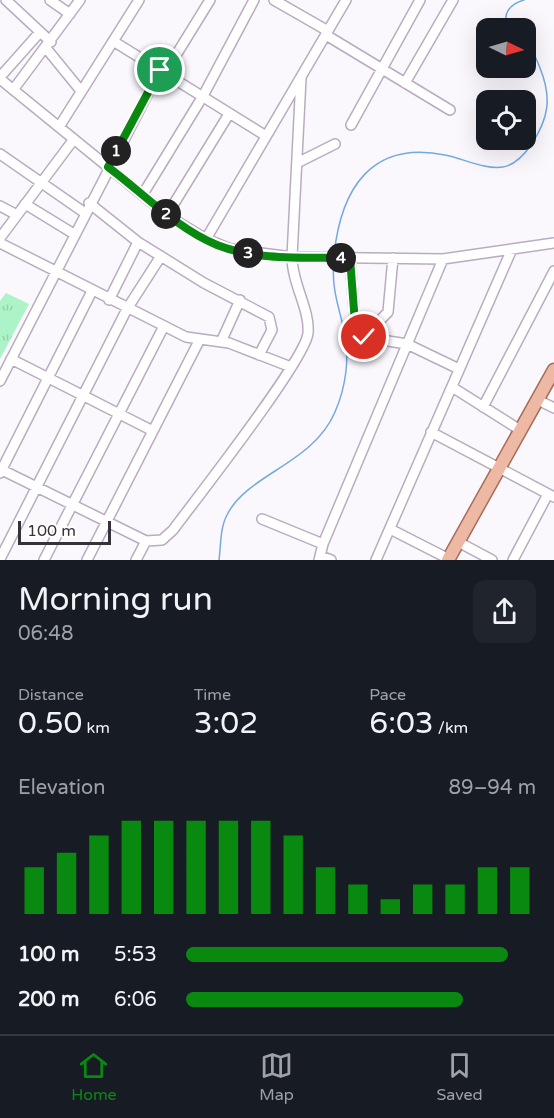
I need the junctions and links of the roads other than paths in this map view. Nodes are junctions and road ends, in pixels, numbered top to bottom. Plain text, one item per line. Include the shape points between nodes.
1 (50, 0) edge
2 (80, 0) edge
3 (139, 0) edge
4 (210, 0) edge
5 (254, 0) edge
6 (274, 0) edge
7 (345, 0) edge
8 (420, 0) edge
9 (453, 0) edge
10 (3, 1) edge
11 (285, 3) edge
12 (70, 14) junction
13 (40, 32) junction
14 (327, 33) junction
15 (113, 40) junction
16 (48, 45) junction
17 (382, 69) junction
18 (162, 71) junction
19 (301, 78) junction
20 (1, 81) edge
21 (405, 83) junction
22 (13, 90) junction
23 (81, 91) junction
24 (203, 96) junction
25 (450, 110) dead end
26 (229, 114) junction
27 (351, 125) dead end
28 (59, 127) junction
29 (266, 136) junction
30 (74, 140) junction
31 (335, 144) dead end
32 (0, 154) edge
33 (297, 163) junction
34 (108, 167) junction
35 (42, 183) junction
36 (143, 194) junction
37 (89, 203) junction
38 (25, 204) junction
39 (0, 206) edge
40 (85, 213) junction
41 (18, 215) junction
42 (167, 215) junction
43 (74, 234) junction
44 (0, 238) edge
45 (206, 239) junction
46 (138, 242) junction
47 (0, 243) edge
48 (554, 243) edge
49 (512, 249) junction
50 (160, 256) junction
51 (292, 257) junction
52 (349, 258) junction
53 (393, 258) junction
54 (443, 259) junction
55 (55, 271) junction
56 (554, 271) edge
57 (92, 291) junction
58 (109, 300) junction
59 (240, 300) junction
60 (127, 309) junction
61 (164, 326) junction
62 (364, 337) junction
63 (200, 339) junction
64 (221, 342) junction
65 (407, 344) junction
66 (259, 355) junction
67 (11, 359) junction
68 (291, 367) junction
69 (459, 369) junction
70 (554, 370) edge
71 (1, 376) edge
72 (48, 378) junction
73 (554, 386) edge
74 (452, 387) junction
75 (82, 395) junction
76 (545, 404) edge
77 (483, 407) junction
78 (118, 413) junction
79 (520, 430) junction
80 (153, 431) junction
81 (431, 432) junction
82 (502, 470) junction
83 (0, 471) edge
84 (36, 487) junction
85 (551, 496) edge
86 (72, 504) junction
87 (262, 519) dead end
88 (105, 521) junction
89 (390, 529) junction
90 (146, 541) junction
91 (323, 543) junction
92 (464, 545) junction
93 (138, 556) edge
94 (319, 558) edge
95 (0, 559) edge
96 (44, 560) edge
97 (87, 560) edge
98 (148, 560) edge
99 (331, 560) edge
100 (376, 560) edge
101 (451, 560) edge
102 (492, 560) edge
103 (513, 560) edge

1 - 12 street
2 - 12 street
3 - 15 street
4 - 18 street
5 - 24 street
6 - 11 street
7 - 14 street
8 - 17 street
9 - 21 street
10 - 13 street
11 - 14 street
12 - 16 street
13 - 16 street
13 - 20 street
14 - 17 street
14 - 19 street
15 - 18 street
15 - 23 street
16 - 22 street
16 - 23 street
17 - 21 street
17 - 27 street
18 - 24 street
18 - 34 street
19 - 29 street
19 - 33 street
20 - 22 street
21 - 25 street
22 - 28 street
23 - 28 street
24 - 26 street
24 - 36 street
26 - 29 street
26 - 42 street
28 - 30 street
29 - 45 street
30 - 34 street
30 - 35 street
31 - 33 street
32 - 35 street
33 - 51 street
34 - 36 street
34 - 37 street
35 - 38 street
35 - 40 street
36 - 42 street
37 - 40 street
37 - 46 street
38 - 41 street
38 - 43 street
39 - 41 street
40 - 43 street
41 - 44 street
42 - 45 street
43 - 55 street
45 - 51 street via 243,252
46 - 50 street
46 - 58 street
47 - 55 street
48 - 49 street
49 - 54 street
49 - 69 street
50 - 59 street
50 - 60 street
51 - 52 street
51 - 68 street via 292,275 308,330 305,344
52 - 53 street
52 - 62 street via 356,336
53 - 54 street
53 - 62 street via 388,312
54 - 65 street
55 - 57 street
55 - 67 street
56 - 77 street
57 - 58 street
57 - 72 street
58 - 60 street
59 - 64 street
59 - 66 street via 272,322
60 - 61 street
60 - 75 street
61 - 63 street
61 - 78 street
62 - 65 street
63 - 64 street
63 - 80 street
64 - 66 street
65 - 69 street
65 - 91 street
66 - 68 street
67 - 71 street
67 - 72 street
68 - 90 street via 173,530 162,540
69 - 74 street
70 - 76 main road
72 - 75 street
72 - 83 street
73 - 76 main road
74 - 77 street
74 - 81 street
75 - 78 street
75 - 84 street
76 - 79 main road
76 - 82 main road
77 - 79 street
78 - 80 street
78 - 86 street
79 - 82 main road
80 - 88 street
81 - 82 street
81 - 89 street
82 - 85 street
82 - 92 main road
82 - 101 main road
83 - 84 street
84 - 86 street
84 - 95 street
85 - 103 street
86 - 88 street
86 - 96 street
87 - 91 street
88 - 90 street
88 - 97 street
89 - 100 street
89 - 101 street
90 - 93 street
91 - 94 street
92 - 101 main road
92 - 102 street
93 - 98 street
94 - 99 street

